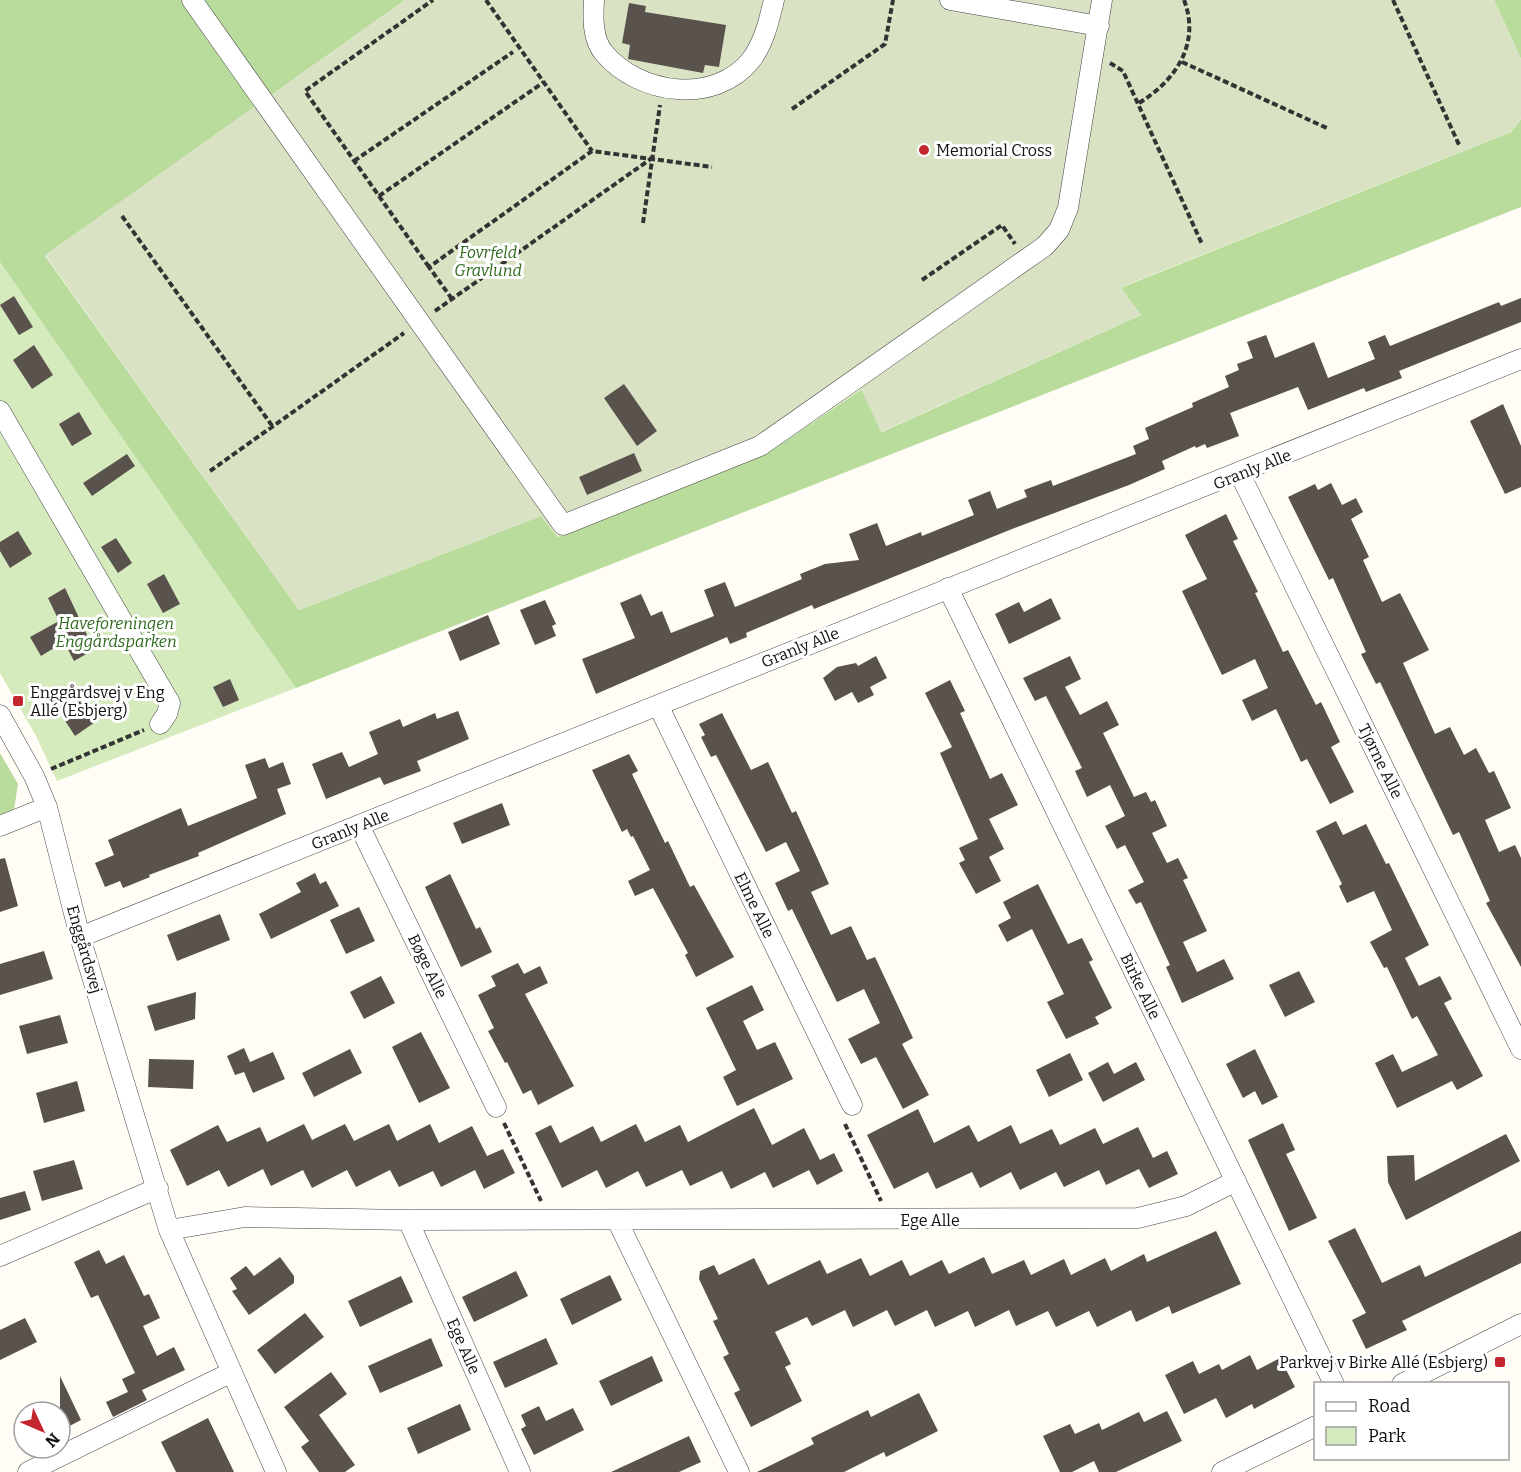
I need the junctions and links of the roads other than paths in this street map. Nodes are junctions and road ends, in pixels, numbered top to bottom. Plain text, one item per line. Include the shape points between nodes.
1 (192, 0) edge
2 (594, 0) edge
3 (774, 0) edge
4 (950, 0) edge
5 (1101, 0) edge
6 (1099, 26) junction
7 (1521, 359) edge
8 (0, 411) edge
9 (1240, 474) junction
10 (948, 588) junction
11 (658, 705) junction
12 (0, 715) edge
13 (160, 724) road end
14 (47, 807) junction
15 (359, 825) junction
16 (0, 826) edge
17 (80, 937) junction
18 (1521, 1049) edge
19 (851, 1102) road end
20 (496, 1107) road end
21 (1236, 1181) junction
22 (158, 1188) junction
23 (408, 1220) junction
24 (617, 1220) junction
25 (169, 1230) junction
26 (0, 1256) edge
27 (1521, 1324) edge
28 (232, 1372) junction
29 (1334, 1382) edge
30 (1404, 1382) edge
31 (1314, 1427) edge
32 (28, 1472) edge
33 (276, 1472) edge
34 (520, 1472) edge
35 (739, 1472) edge
36 (1222, 1472) edge

1 - 6 street via 563,525 760,446 1045,246 1059,230 1068,208
2 - 3 street via 592,23 603,52 633,76 663,87 693,91 724,83 750,60 766,31
4 - 6 street
5 - 6 street
7 - 9 street, Granly Alle
8 - 13 street via 170,703
9 - 10 street, Granly Alle
9 - 18 street, Tjørne Alle
10 - 11 street, Granly Alle
10 - 21 street, Birke Alle
11 - 15 street, Granly Alle
11 - 19 street, Elme Alle
12 - 14 street, Enggårdsvej
14 - 16 street
14 - 17 street, Enggårdsvej
15 - 17 street, Granly Alle
15 - 20 street, Bøge Alle
17 - 22 street, Enggårdsvej
21 - 24 street, Ege Alle via 1186,1206 1138,1218
21 - 29 street, Birke Alle
22 - 25 street, Enggårdsvej
22 - 26 street
23 - 24 street, Ege Alle
23 - 25 street, Ege Alle via 245,1217
23 - 34 street, Ege Alle
24 - 35 street
25 - 28 street, Enggårdsvej
27 - 30 street
28 - 32 street
28 - 33 street, Enggårdsvej
31 - 36 street

